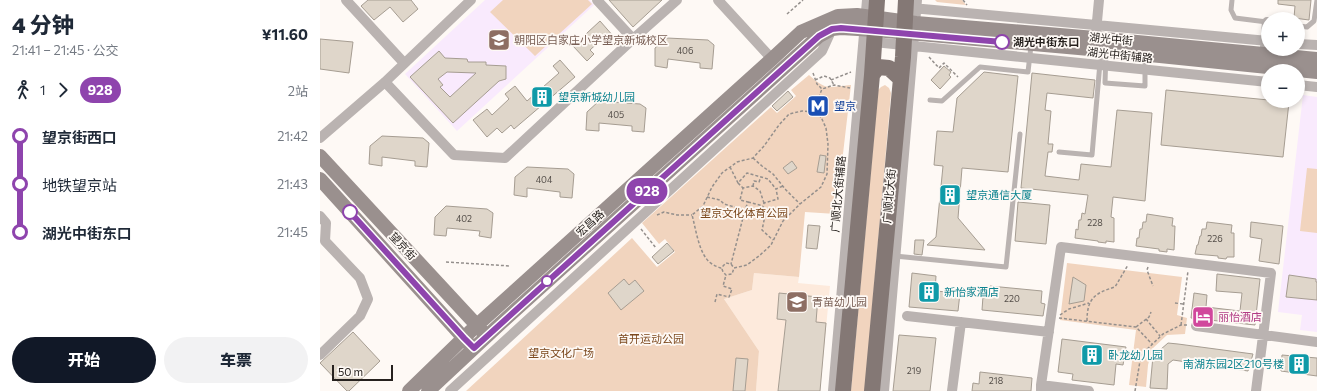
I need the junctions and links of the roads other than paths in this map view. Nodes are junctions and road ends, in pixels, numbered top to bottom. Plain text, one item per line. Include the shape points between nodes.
1 (346, 0) edge
2 (472, 0) edge
3 (597, 0) edge
4 (677, 0) edge
5 (718, 0) edge
6 (867, 0) edge
7 (877, 0) edge
8 (1099, 0) edge
9 (1232, 0) edge
10 (1317, 0) edge
11 (1261, 21) edge
12 (910, 22) edge
13 (869, 25) junction
14 (1305, 26) edge
15 (832, 29) junction
16 (633, 39) junction
17 (1099, 43) junction
18 (1305, 44) edge
19 (1261, 45) edge
20 (1317, 45) edge
21 (1030, 51) junction
22 (1145, 55) junction
23 (1305, 56) edge
24 (772, 59) junction
25 (1317, 59) edge
26 (404, 63) junction
27 (1103, 65) junction
28 (1145, 69) junction
29 (1317, 72) edge
30 (872, 75) junction
31 (900, 78) junction
32 (1261, 81) edge
33 (385, 82) junction
34 (1305, 86) edge
35 (1317, 87) edge
36 (930, 100) dead end
37 (1020, 134) dead end
38 (320, 138) edge
39 (1059, 152) dead end
40 (320, 156) edge
41 (320, 179) edge
42 (320, 216) edge
43 (889, 256) junction
44 (907, 316) dead end
45 (961, 322) junction
46 (476, 326) junction
47 (1196, 326) road end
48 (1049, 332) junction
49 (1264, 335) junction
50 (486, 336) junction
51 (1317, 342) edge
52 (469, 343) junction
53 (320, 356) edge
54 (1041, 388) edge
55 (409, 391) edge
56 (428, 391) edge
57 (450, 391) edge
58 (833, 391) edge
59 (843, 391) edge
60 (872, 391) edge
61 (884, 391) edge
62 (952, 391) edge
63 (1089, 391) edge
64 (1256, 391) edge

1 - 26 street
2 - 26 street
3 - 16 street
4 - 16 street
5 - 24 street
6 - 13 street, 广顺北大街辅路
7 - 13 main road
8 - 17 street
9 - 11 lane via 1231,10 1235,18
10 - 14 lane via 1314,21
12 - 13 main road, 湖光中街
12 - 17 main road, 湖光中街
12 - 21 main road, 湖光中街
12 - 31 main road, 广顺北大街
12 - 43 street
13 - 15 main road
13 - 24 main road, 宏昌路 via 838,16 801,32
13 - 30 main road
13 - 58 street, 广顺北大街辅路
15 - 50 main road, 宏昌路 via 819,36
15 - 57 street via 822,51
16 - 33 street via 505,158 454,155
17 - 19 main road, 湖光中街
17 - 21 main road, 湖光中街
17 - 22 main road, 湖光中街
17 - 27 lane
18 - 20 street
21 - 27 street, 湖光中街辅路
21 - 36 lane via 1028,72 980,67 942,101
22 - 28 lane
22 - 29 main road, 湖光中街
23 - 25 main road, 湖光中街
24 - 46 main road, 宏昌路
26 - 33 street
27 - 28 street, 湖光中街辅路
27 - 28 lane via 1105,83 1145,86
27 - 39 lane via 1092,155
28 - 32 street, 湖光中街辅路
30 - 31 main road via 878,67 889,68
30 - 59 main road
31 - 43 main road, 广顺北大街
33 - 38 street
34 - 35 street
37 - 43 lane via 1006,267
40 - 46 main road, 望京街
41 - 52 main road, 望京街
42 - 53 street via 326,223 326,241 360,278 368,299 360,316
43 - 60 main road, 广顺北大街
43 - 61 street
44 - 45 street
45 - 48 street
45 - 62 street
46 - 50 main road, 望京街
46 - 52 main road, 宏昌路
47 - 49 street
48 - 49 street via 1061,247 1271,273
48 - 54 street
49 - 51 street
49 - 64 street
50 - 52 main road, 宏昌路
52 - 55 main road, 宏昌路
52 - 56 main road, 宏昌路
54 - 63 street

